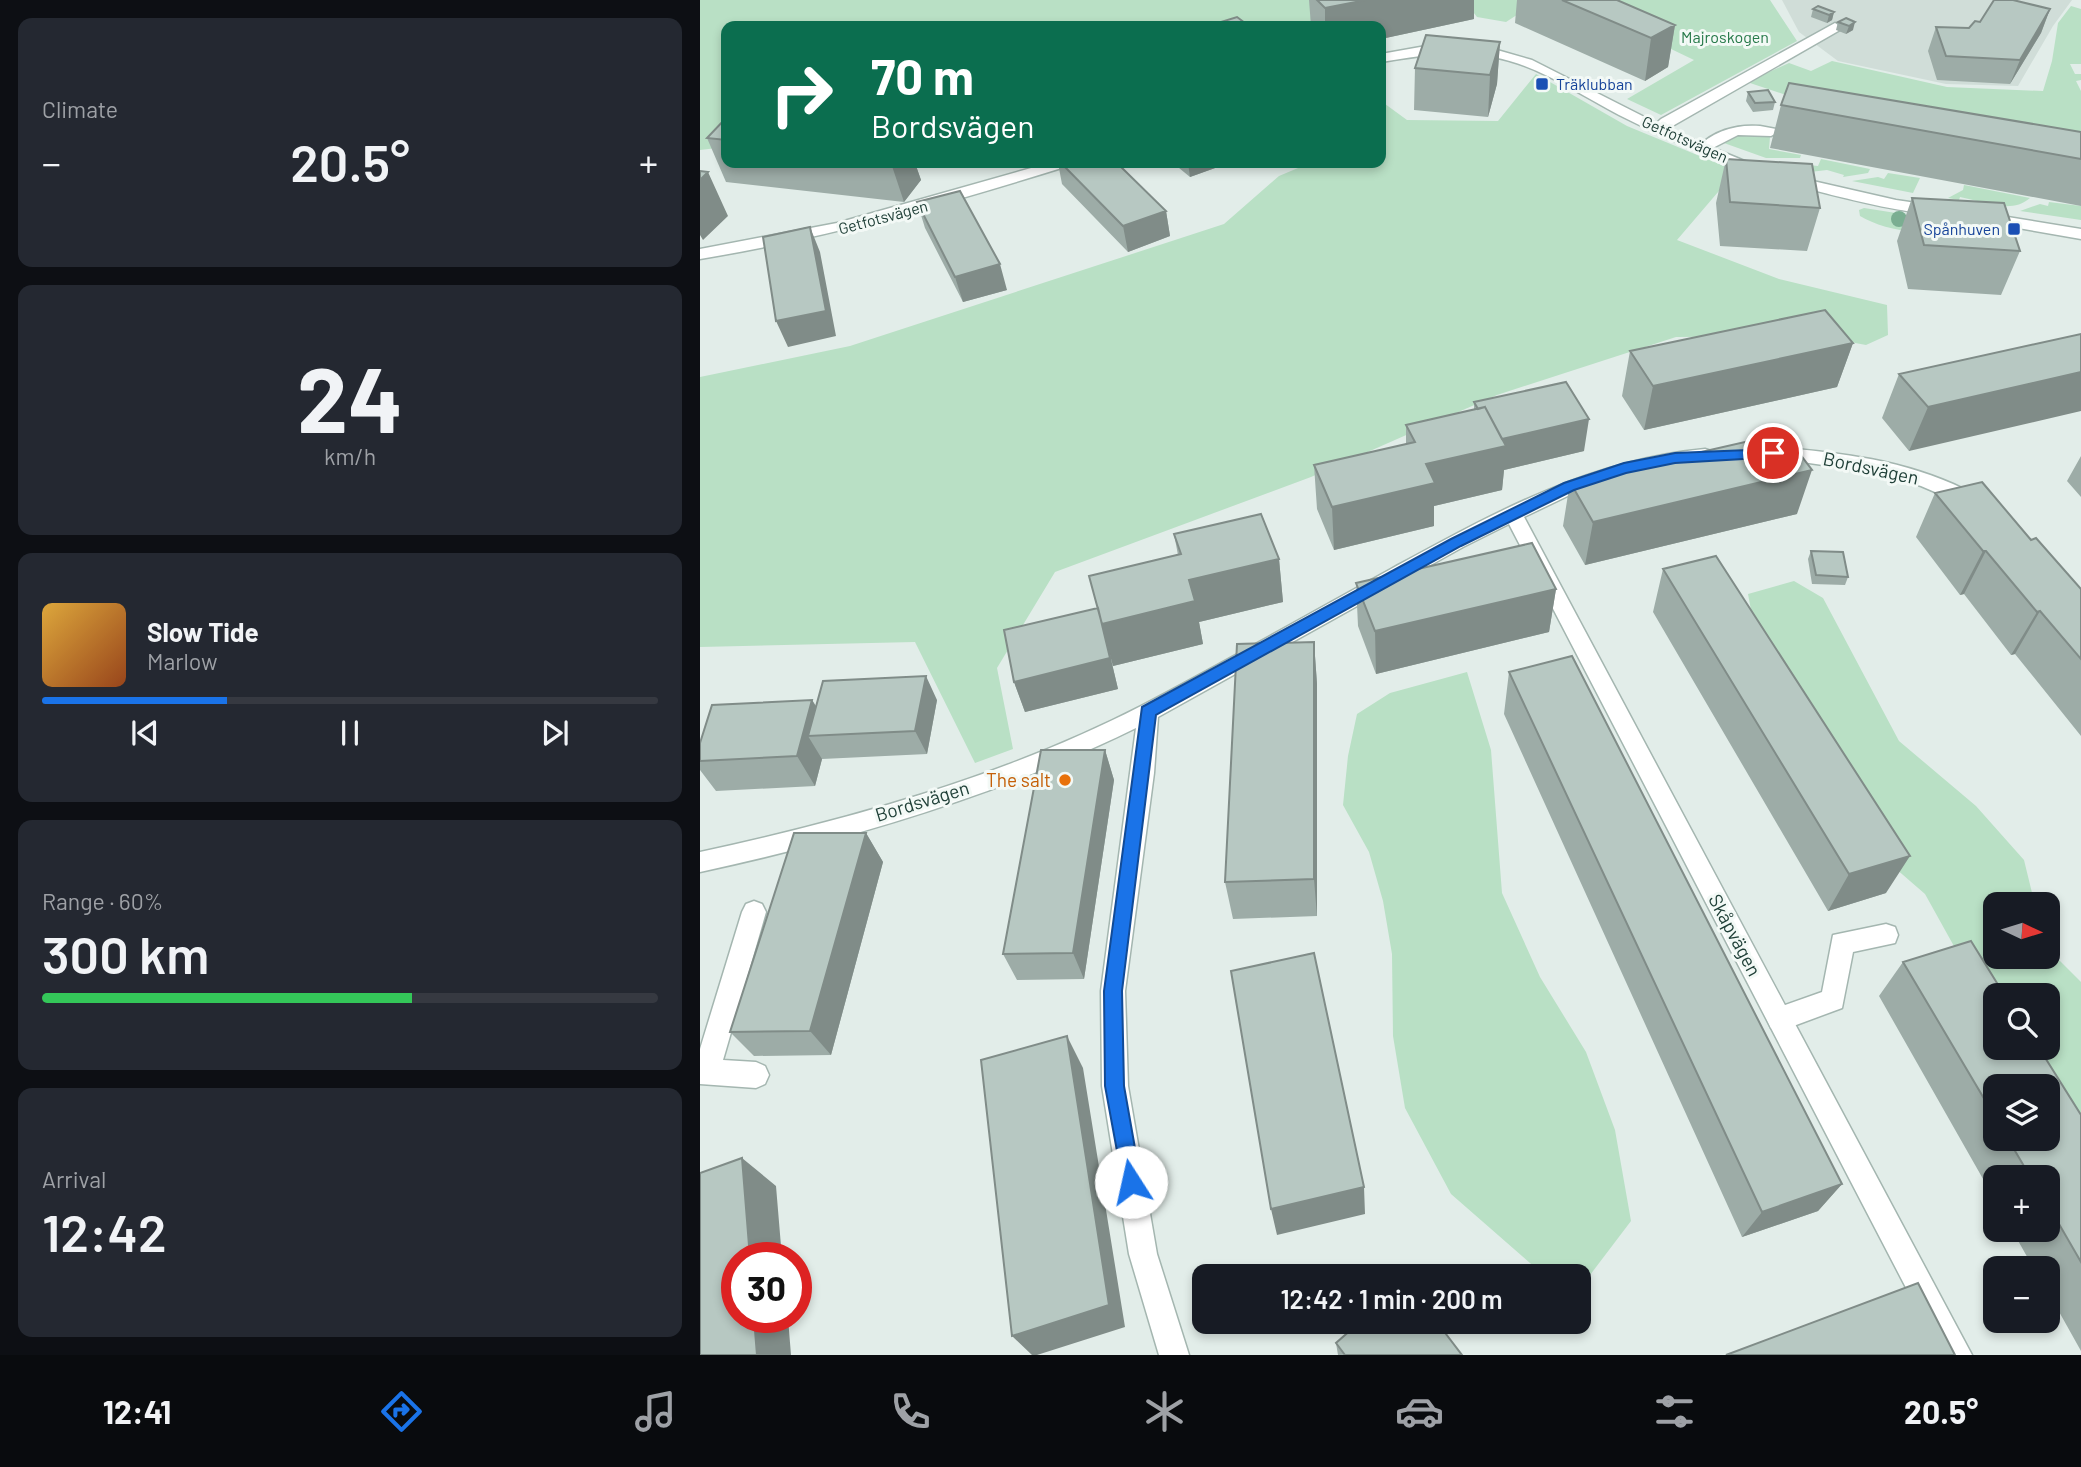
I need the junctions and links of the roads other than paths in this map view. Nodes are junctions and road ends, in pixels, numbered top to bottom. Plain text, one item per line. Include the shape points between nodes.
1 (1835, 27) edge
2 (1386, 57) edge
3 (1657, 129) junction
4 (1771, 132) dead end
5 (1703, 149) junction
6 (1046, 168) edge
7 (1947, 213) edge
8 (1973, 217) edge
9 (2081, 234) edge
10 (700, 254) edge
11 (1724, 454) edge
12 (1748, 454) edge
13 (1991, 511) edge
14 (1513, 514) junction
15 (1148, 712) junction
16 (700, 862) edge
17 (754, 912) dead end
18 (1886, 935) dead end
19 (1780, 1019) junction
20 (703, 1071) edge
21 (755, 1075) dead end
22 (1174, 1355) edge
23 (1957, 1355) edge

1 - 3 street
2 - 3 street, Getfotsvägen via 1431,48 1503,53 1541,66
3 - 5 street, Getfotsvägen
4 - 5 street via 1744,128 1726,133
5 - 7 street, Getfotsvägen via 1806,186
6 - 10 street, Getfotsvägen via 842,228
8 - 9 street
11 - 14 street, Bordsvägen via 1624,468 1569,487
12 - 13 street, Bordsvägen via 1819,456 1880,465 1918,475
14 - 15 street, Bordsvägen
14 - 19 street, Skåpvägen
15 - 16 street, Bordsvägen via 1079,746 992,780 793,842
15 - 22 street via 1113,991 1115,1086 1143,1254
17 - 20 street
18 - 19 street via 1842,943 1833,1000
19 - 23 street, Skåpvägen
20 - 21 street

